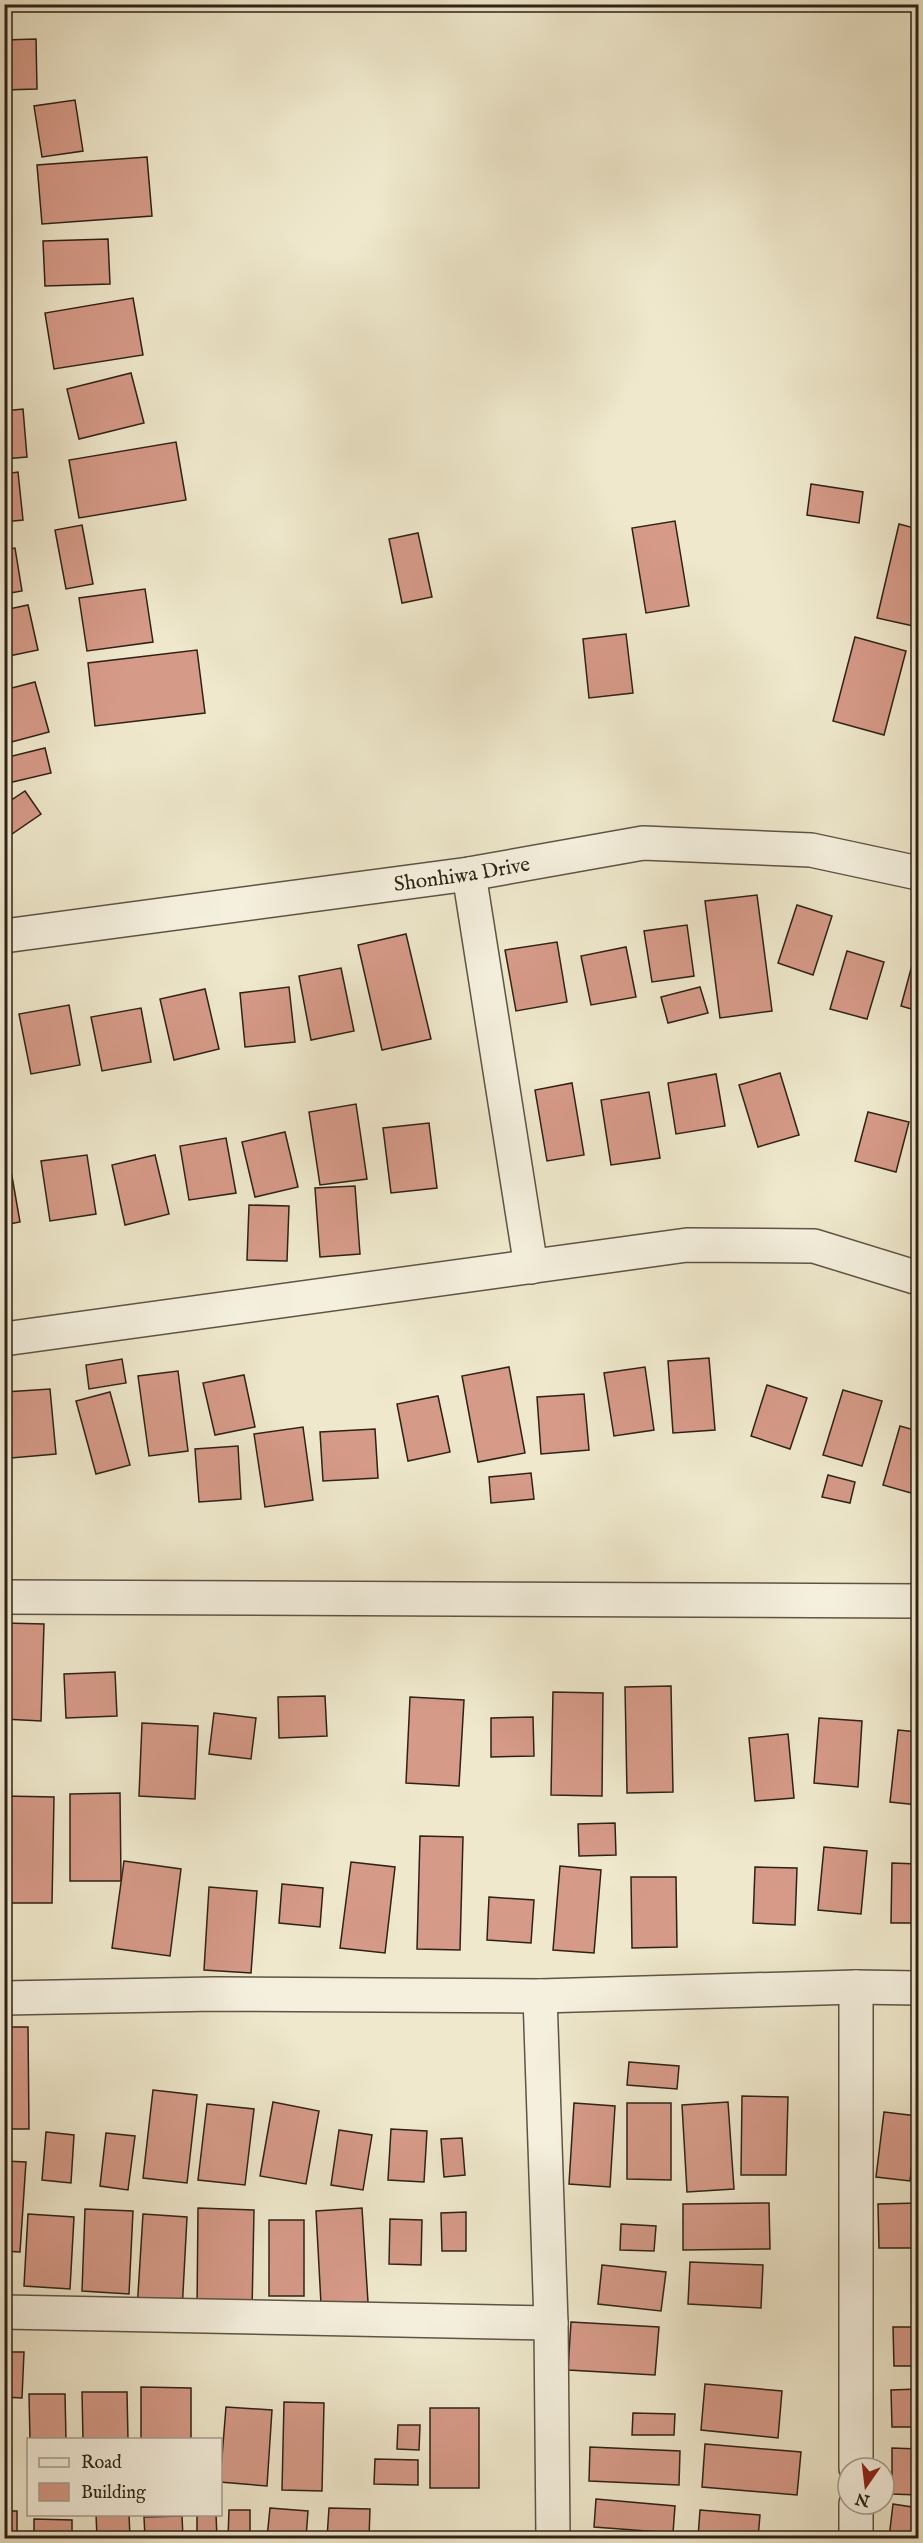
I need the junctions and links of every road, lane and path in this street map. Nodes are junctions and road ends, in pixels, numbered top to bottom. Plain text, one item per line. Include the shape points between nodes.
1 (918, 873) edge
2 (469, 874) junction
3 (4, 936) edge
4 (531, 1267) junction
5 (918, 1278) edge
6 (4, 1339) edge
7 (4, 1598) edge
8 (918, 1601) edge
9 (856, 1987) junction
10 (918, 1988) edge
11 (540, 1996) junction
12 (4, 1998) edge
13 (4, 2312) edge
14 (551, 2322) junction
15 (856, 2456) edge
16 (856, 2516) edge
17 (553, 2538) edge
18 (856, 2538) edge

1 - 2 street, Shonhiwa Drive via 811,850 643,843
2 - 3 street, Shonhiwa Drive
2 - 4 street
4 - 5 street via 687,1245 814,1245
4 - 6 street
7 - 8 street
9 - 10 street
9 - 11 street
9 - 15 street
11 - 12 street via 215,1994
11 - 14 street
13 - 14 street
14 - 17 street
16 - 18 street

